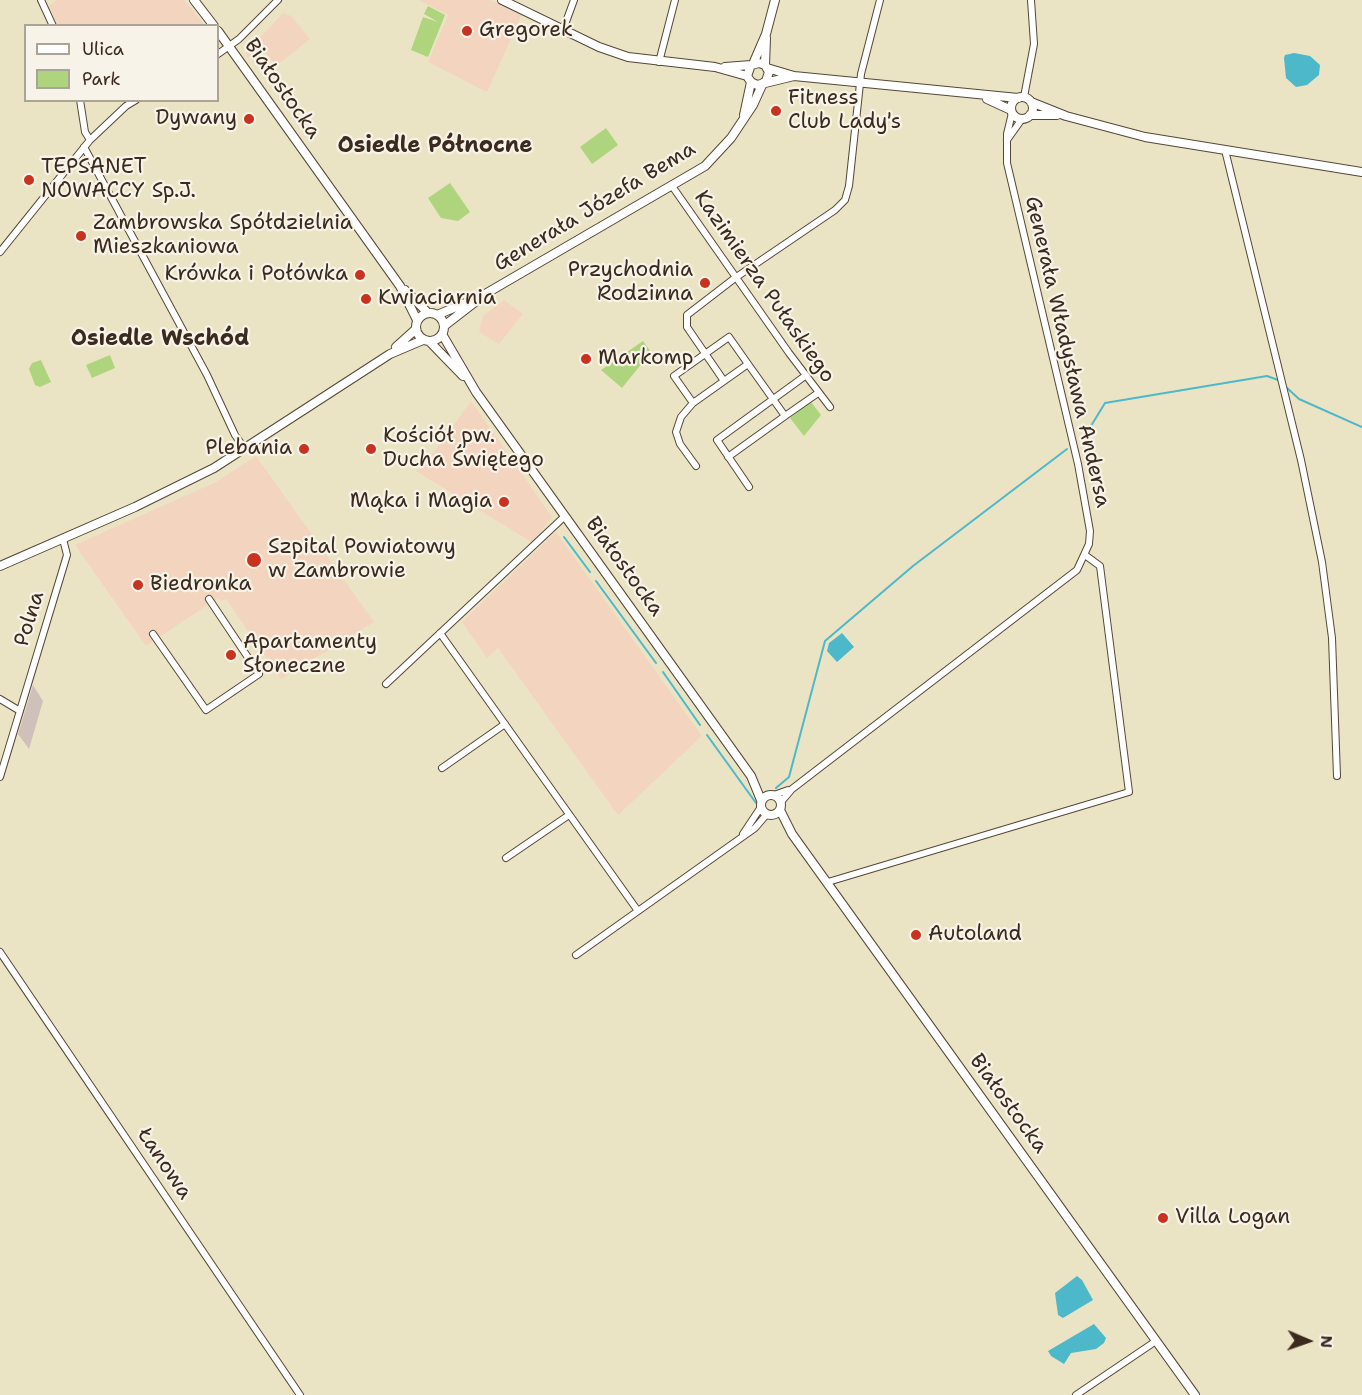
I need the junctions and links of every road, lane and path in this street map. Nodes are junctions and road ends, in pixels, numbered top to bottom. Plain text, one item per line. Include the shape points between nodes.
1 (41, 0) edge
2 (195, 0) edge
3 (278, 0) edge
4 (502, 0) edge
5 (574, 0) edge
6 (675, 0) edge
7 (775, 0) edge
8 (880, 0) edge
9 (1031, 0) edge
10 (52, 24) edge
11 (213, 24) edge
12 (563, 30) junction
13 (219, 32) edge
14 (766, 34) junction
15 (230, 46) junction
16 (219, 53) edge
17 (659, 62) junction
18 (752, 64) junction
19 (715, 67) junction
20 (766, 67) junction
21 (794, 76) junction
22 (749, 79) junction
23 (765, 82) junction
24 (860, 82) junction
25 (979, 94) junction
26 (1024, 99) junction
27 (80, 102) edge
28 (133, 102) edge
29 (1011, 111) junction
30 (744, 116) junction
31 (1066, 116) junction
32 (1026, 117) junction
33 (90, 140) junction
34 (1007, 140) junction
35 (84, 147) junction
36 (1226, 150) junction
37 (1362, 172) edge
38 (672, 186) junction
39 (0, 252) edge
40 (735, 278) junction
41 (400, 286) junction
42 (480, 297) junction
43 (433, 314) junction
44 (416, 325) junction
45 (443, 330) junction
46 (427, 341) junction
47 (390, 354) junction
48 (706, 354) junction
49 (748, 364) junction
50 (805, 376) junction
51 (467, 380) junction
52 (724, 381) junction
53 (818, 393) junction
54 (773, 399) junction
55 (693, 403) junction
56 (830, 407) dead end
57 (785, 416) junction
58 (245, 449) junction
59 (728, 457) junction
60 (696, 466) dead end
61 (749, 488) dead end
62 (565, 516) junction
63 (63, 539) junction
64 (1085, 555) junction
65 (0, 566) edge
66 (209, 599) dead end
67 (440, 633) junction
68 (153, 634) dead end
69 (386, 684) dead end
70 (0, 699) edge
71 (20, 711) junction
72 (505, 724) junction
73 (442, 768) dead end
74 (751, 776) junction
75 (1336, 776) dead end
76 (0, 777) edge
77 (777, 800) junction
78 (761, 803) junction
79 (569, 815) junction
80 (769, 815) junction
81 (792, 834) junction
82 (741, 838) junction
83 (506, 858) dead end
84 (828, 882) junction
85 (638, 911) junction
86 (0, 952) edge
87 (576, 955) dead end
88 (1156, 1341) junction
89 (300, 1395) edge
90 (1076, 1395) edge
91 (1195, 1395) edge

1 - 10 street
2 - 11 street
3 - 15 street
4 - 12 street
5 - 12 street
6 - 17 street
7 - 14 street
8 - 24 street
9 - 26 street via 1033,51
12 - 17 street via 628,57
13 - 15 street, Białostocka
14 - 18 street
14 - 20 street
15 - 16 street
15 - 41 street, Białostocka
17 - 19 street
18 - 19 street
18 - 20 street
18 - 22 street
19 - 22 street
20 - 21 street
20 - 23 street
21 - 23 street
21 - 24 street
22 - 23 street
22 - 30 street
23 - 30 street, Generała Józefa Bema
24 - 25 street
24 - 40 street via 845,200
25 - 26 street
25 - 29 street
26 - 29 street via 1012,102
26 - 31 street
26 - 32 street via 1033,109
27 - 33 street
28 - 33 street
29 - 32 street
29 - 34 street, Generała Władysława Andersa
30 - 38 street, Generała Józefa Bema via 720,152
31 - 32 street
31 - 36 street via 1145,137
32 - 34 street
33 - 35 street
34 - 64 street, Generała Władysława Andersa via 1007,163 1087,509 1090,531
35 - 39 street
35 - 58 street
36 - 37 street
36 - 75 street via 1322,562 1332,638
38 - 40 street, Kazimierza Pułaskiego
38 - 42 street, Generała Józefa Bema
40 - 48 street via 687,315 687,327
40 - 50 street, Kazimierza Pułaskiego
41 - 43 street, Białostocka
41 - 44 street, Białostocka
42 - 43 street, Generała Józefa Bema
42 - 45 street, Generała Józefa Bema
43 - 44 street, Generała Józefa Bema
43 - 45 street, Białostocka
44 - 46 street, Białostocka
44 - 47 street, Generała Józefa Bema
45 - 46 street, Generała Józefa Bema
45 - 51 street, Białostocka
46 - 47 street, Generała Józefa Bema
46 - 51 street, Białostocka
47 - 58 street
48 - 49 street via 729,337
48 - 52 street
48 - 55 street via 674,376
49 - 52 street
49 - 54 street
50 - 53 street, Kazimierza Pułaskiego
50 - 54 street
51 - 62 street, Białostocka
52 - 55 street
53 - 56 street, Kazimierza Pułaskiego
53 - 57 street
54 - 57 street
54 - 59 street via 717,440
55 - 60 street via 681,417 676,432
57 - 59 street
58 - 63 street via 197,477
59 - 61 street
62 - 67 street
62 - 74 street, Białostocka
63 - 65 street
63 - 71 street, Polna via 67,555
64 - 77 street via 1077,570
64 - 84 street via 1100,566 1129,792
66 - 68 street via 259,674 206,710
67 - 69 street
67 - 72 street
70 - 71 street
71 - 76 street, Polna
72 - 73 street
72 - 79 street
74 - 77 street, Białostocka
74 - 78 street, Białostocka
77 - 78 street via 766,795
77 - 80 street
77 - 81 street, Białostocka
78 - 80 street, Białostocka
78 - 82 street
79 - 83 street
79 - 85 street
80 - 81 street, Białostocka
80 - 82 street
81 - 84 street, Białostocka
82 - 85 street
84 - 88 street, Białostocka
85 - 87 street
86 - 89 street, Łanowa
88 - 90 street
88 - 91 street, Białostocka

